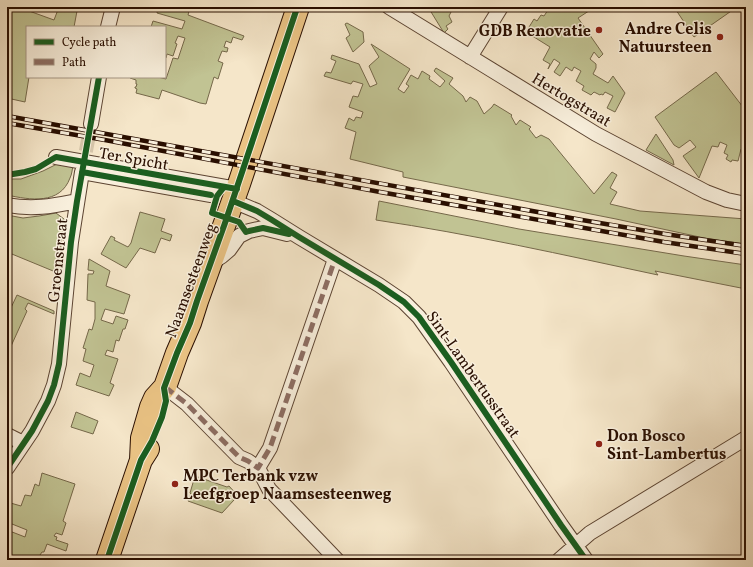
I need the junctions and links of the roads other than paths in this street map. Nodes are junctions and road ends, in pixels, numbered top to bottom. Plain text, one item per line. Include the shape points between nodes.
1 (112, 7) edge
2 (298, 7) edge
3 (389, 7) edge
4 (501, 7) edge
5 (108, 26) edge
6 (470, 57) junction
7 (99, 78) edge
8 (91, 124) tunnel mouth
9 (56, 157) dead end
10 (211, 195) dead end
11 (235, 195) junction
12 (77, 202) junction
13 (746, 204) edge
14 (7, 205) edge
15 (299, 237) junction
16 (335, 259) junction
17 (210, 263) junction
18 (164, 388) junction
19 (7, 435) edge
20 (746, 438) edge
21 (23, 443) junction
22 (7, 468) edge
23 (258, 468) junction
24 (575, 546) junction
25 (107, 560) edge
26 (337, 560) edge
27 (559, 560) edge
28 (586, 560) edge

1 - 5 street
2 - 11 main road, Naamsesteenweg
3 - 6 street, Hertogstraat
4 - 6 street
6 - 13 street, Hertogstraat via 596,134 691,185 720,198
7 - 8 street
9 - 11 street, Ter Spicht
10 - 12 street, Groenstraat via 82,172
11 - 15 street, Sint-Lambertusstraat
11 - 17 main road, Naamsesteenweg
12 - 14 street via 36,208
12 - 21 street, Groenstraat via 60,364 48,401
15 - 16 street, Sint-Lambertusstraat
15 - 17 street, Sint-Lambertusstraat via 263,228 249,231 239,236 229,250
16 - 23 street via 270,448
16 - 24 street, Sint-Lambertusstraat via 404,302 419,317
17 - 18 main road, Naamsesteenweg
18 - 23 street via 187,404 239,457
18 - 25 main road, Naamsesteenweg via 151,407 142,438 141,460
19 - 21 street
20 - 24 street via 590,533
21 - 22 street, Groenstraat
23 - 26 street via 269,489
24 - 27 street
24 - 28 street, Sint-Lambertusstraat

